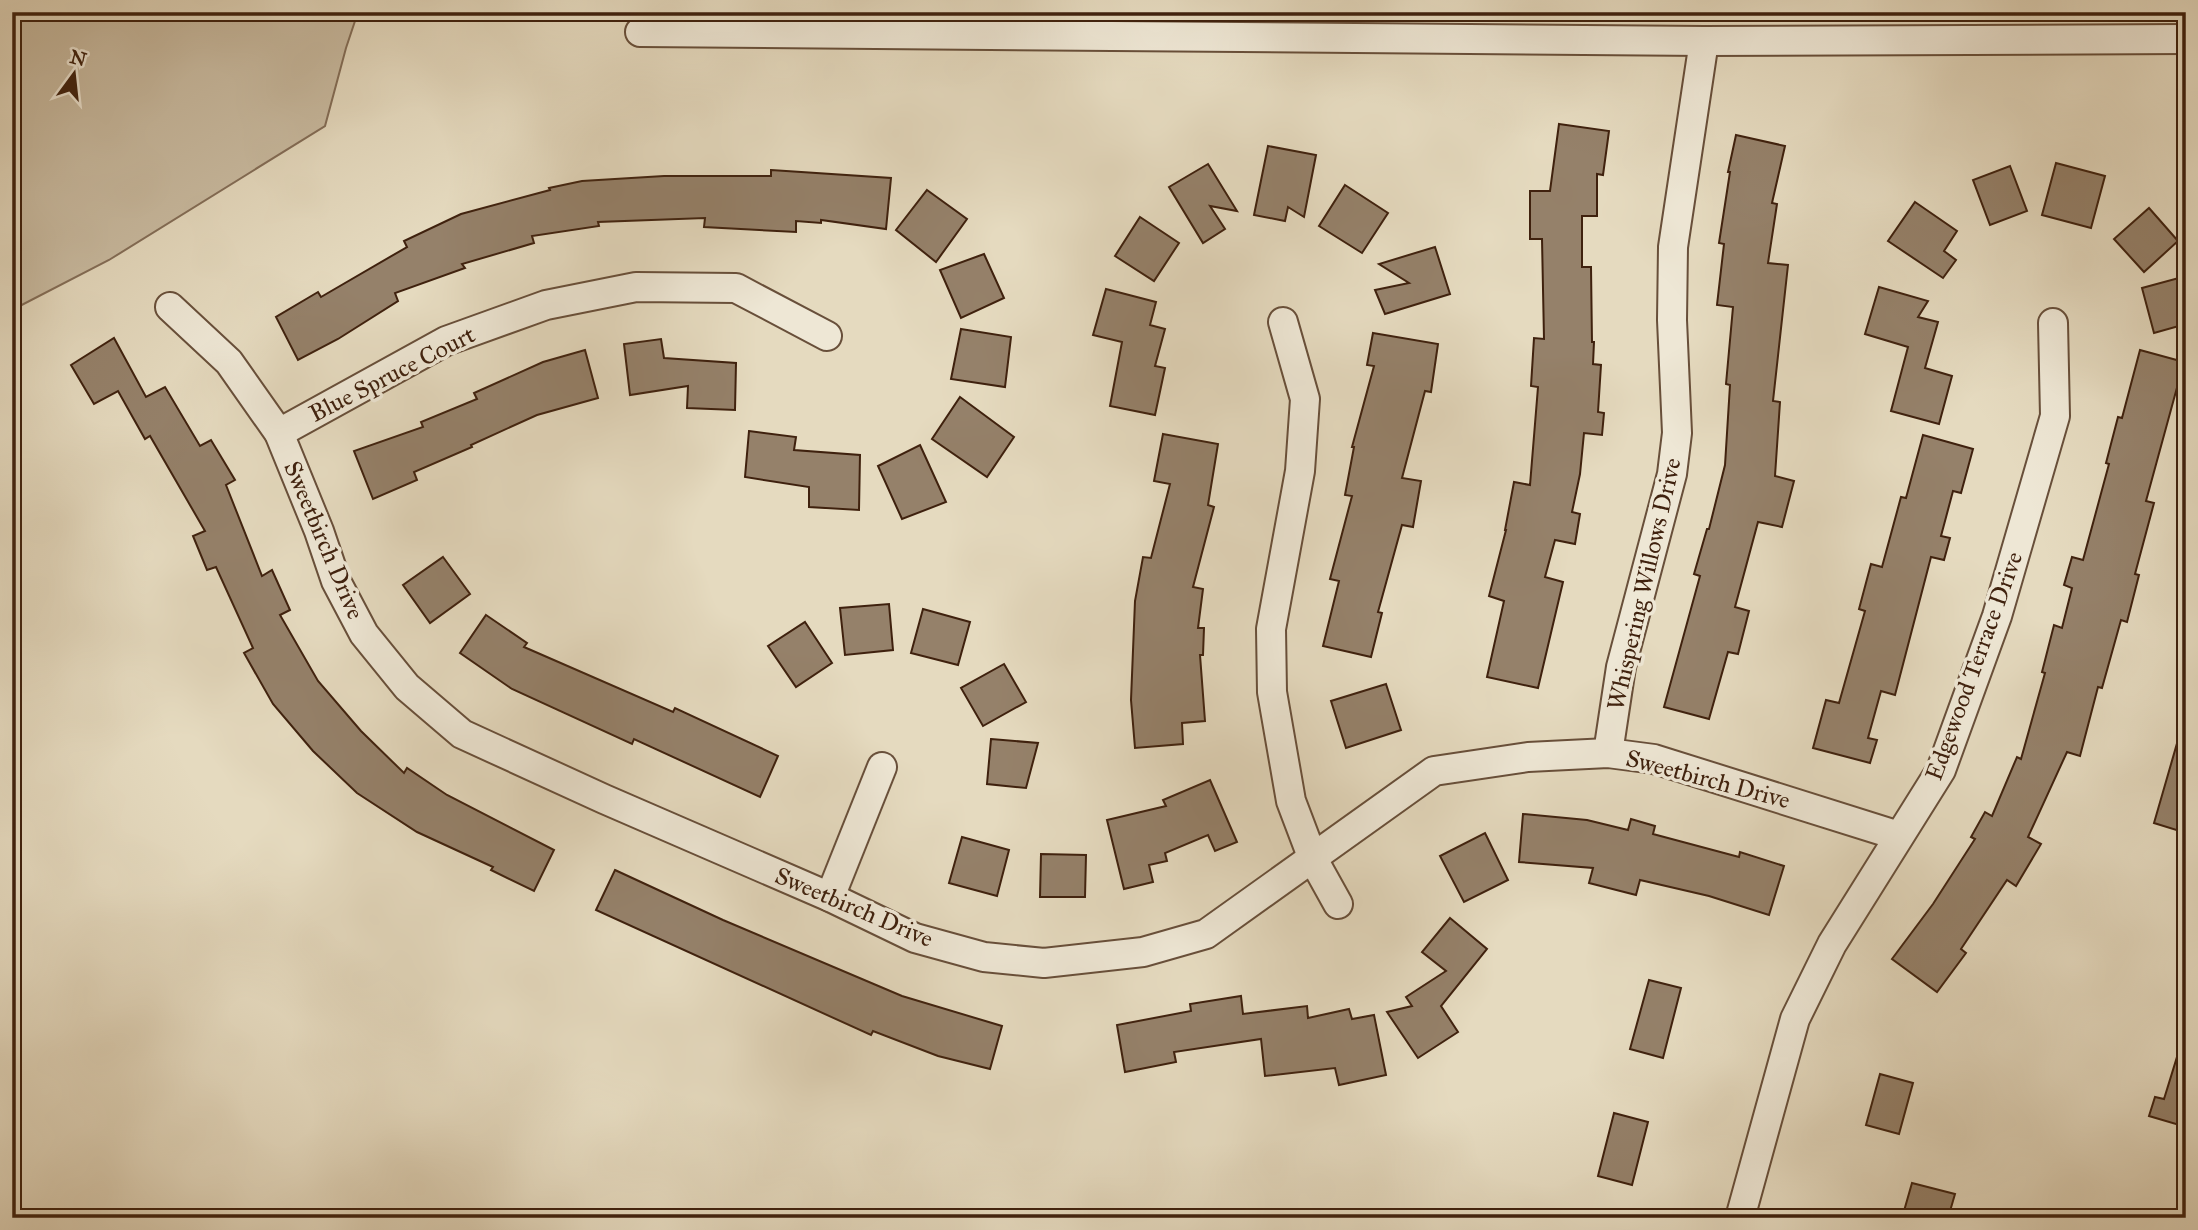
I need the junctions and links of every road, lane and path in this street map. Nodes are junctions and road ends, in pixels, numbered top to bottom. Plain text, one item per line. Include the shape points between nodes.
1 (640, 32) dead end
2 (2186, 39) edge
3 (1704, 41) junction
4 (170, 307) dead end
5 (1283, 322) dead end
6 (2053, 323) dead end
7 (827, 336) dead end
8 (279, 433) junction
9 (1608, 753) junction
10 (882, 767) dead end
11 (1899, 836) junction
12 (1313, 859) junction
13 (830, 897) junction
14 (1338, 904) dead end
15 (1740, 1218) edge

1 - 3 street
2 - 3 street
3 - 9 street, Whispering Willows Drive via 1673,247 1671,320 1677,433 1672,474 1621,667
4 - 8 street, Sweetbirch Drive via 229,362
5 - 12 street via 1305,399 1300,471 1271,628 1272,692 1291,801
6 - 11 street, Edgewood Terrace Drive via 2055,416 2001,603 1941,771
7 - 8 street, Blue Spruce Court via 736,288 636,287 546,305 446,341
8 - 13 street, Sweetbirch Drive via 336,582 364,634 407,687 462,734
9 - 11 street, Sweetbirch Drive via 1654,759
9 - 12 street, Sweetbirch Drive via 1528,757 1434,771
10 - 13 street
11 - 15 street, Edgewood Terrace Drive via 1832,944 1795,1019
12 - 13 street, Sweetbirch Drive via 1206,934 1143,952 1044,963 984,957 915,937
12 - 14 street

